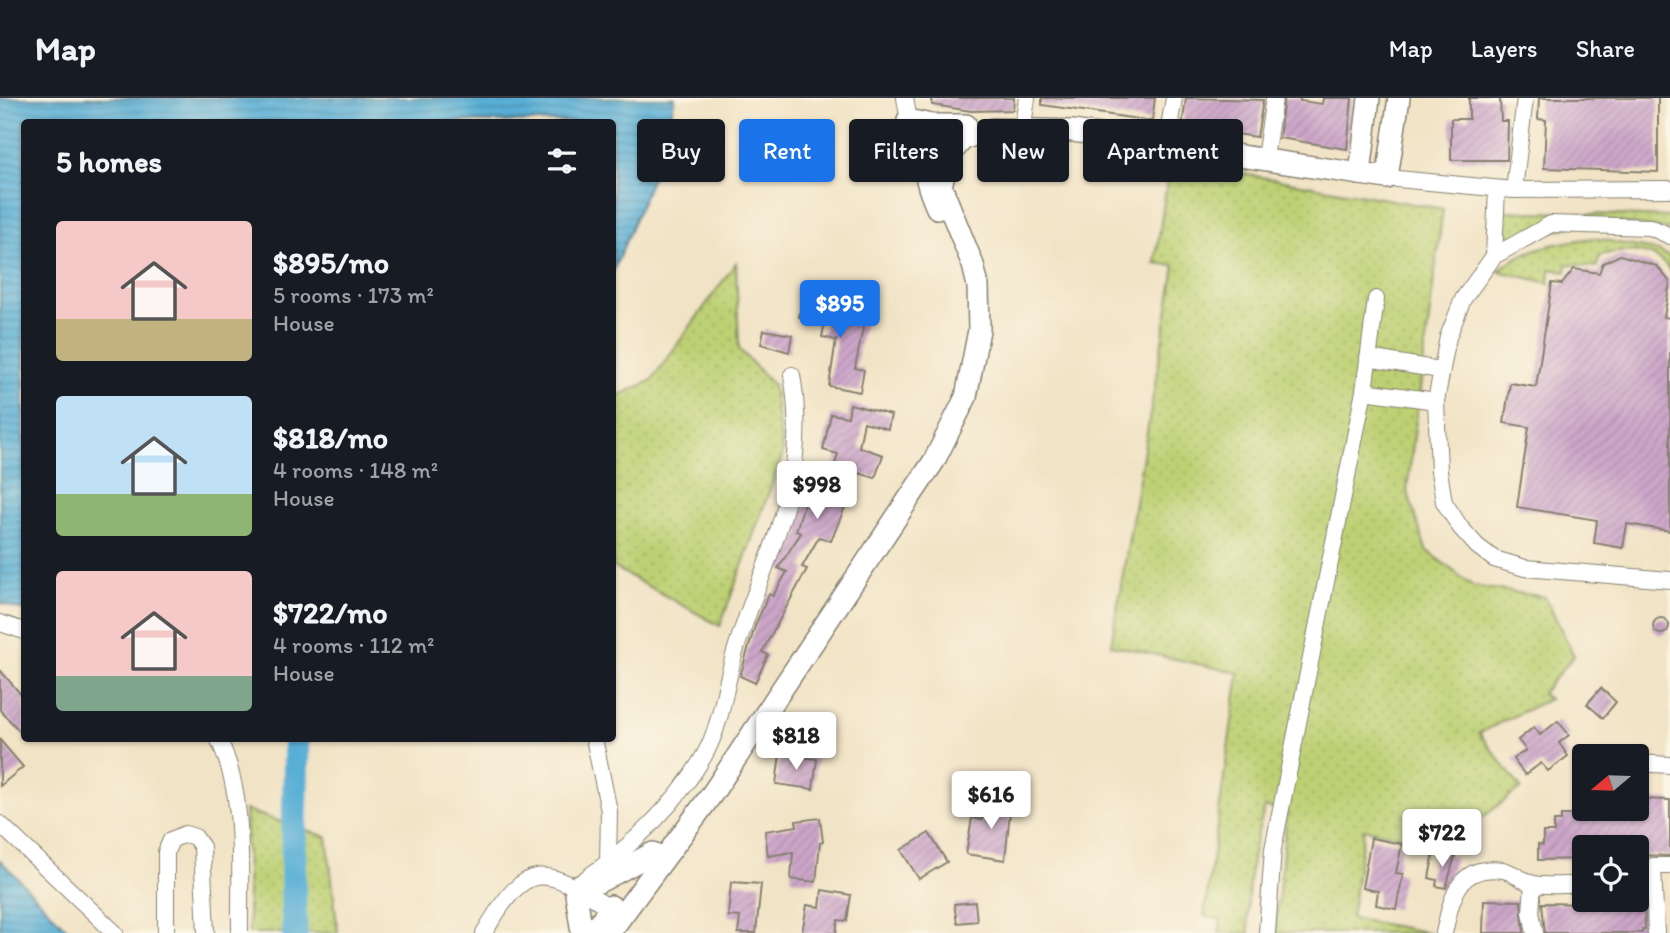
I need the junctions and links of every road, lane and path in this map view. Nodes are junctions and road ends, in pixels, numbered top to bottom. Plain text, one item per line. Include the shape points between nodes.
1 (905, 98) edge
2 (1174, 98) edge
3 (1274, 98) edge
4 (1369, 98) edge
5 (1399, 98) edge
6 (1525, 98) edge
7 (1025, 108) edge
8 (908, 119) edge
9 (1170, 119) edge
10 (963, 125) edge
11 (968, 125) junction
12 (1073, 131) junction
13 (1083, 132) edge
14 (1243, 155) edge
15 (1265, 158) junction
16 (1360, 174) junction
17 (1387, 178) junction
18 (931, 183) junction
19 (1497, 189) junction
20 (1670, 189) edge
21 (1514, 190) junction
22 (1670, 236) edge
23 (1493, 256) junction
24 (1376, 299) dead end
25 (1368, 358) junction
26 (1440, 370) junction
27 (792, 375) dead end
28 (1364, 391) junction
29 (1436, 401) junction
30 (1670, 580) edge
31 (0, 623) edge
32 (21, 630) edge
33 (220, 742) edge
34 (595, 742) edge
35 (1649, 764) edge
36 (1670, 765) edge
37 (0, 824) edge
38 (653, 853) junction
39 (608, 863) junction
40 (1653, 866) junction
41 (1670, 866) edge
42 (1649, 869) edge
43 (1533, 884) junction
44 (1572, 884) edge
45 (575, 887) junction
46 (610, 908) junction
47 (115, 933) edge
48 (166, 933) edge
49 (206, 933) edge
50 (240, 933) edge
51 (484, 933) edge
52 (582, 933) edge
53 (592, 933) edge
54 (609, 933) edge
55 (1266, 933) edge
56 (1444, 933) edge
57 (1535, 933) edge
58 (1656, 933) edge

1 - 8 street
2 - 9 street
3 - 15 street
4 - 16 main road
5 - 17 main road
6 - 21 street
7 - 11 main road
7 - 12 main road
10 - 11 main road
11 - 18 main road via 930,150
12 - 13 main road
12 - 18 main road via 993,129 972,134 948,155
14 - 15 main road
15 - 16 main road
16 - 17 main road
17 - 19 street
18 - 38 main road via 964,268 970,300 967,352 952,408 706,787
18 - 54 main road via 973,265 979,308 973,375 958,419 712,794
19 - 21 street
19 - 23 street
20 - 21 street
22 - 23 street via 1650,227 1551,224
23 - 26 street via 1463,299
24 - 25 street
25 - 26 street
25 - 28 street
26 - 29 street
27 - 39 street via 798,418 793,483 735,651 715,730 707,751 672,802
28 - 29 street
28 - 55 street via 1273,849
29 - 30 street via 1444,502 1477,546 1494,559 1525,568
31 - 32 street
33 - 50 street via 237,800
34 - 39 street via 609,811
35 - 36 street
37 - 47 street
38 - 45 main road via 599,882
38 - 46 main road
39 - 45 street
40 - 41 street
40 - 42 street
40 - 58 street
43 - 44 street
43 - 56 street via 1506,870 1464,878 1453,892
43 - 57 street
45 - 46 street
45 - 51 street via 555,876 522,883 507,895
45 - 52 main road
46 - 53 main road
48 - 49 street via 166,852 171,840 185,834 195,837 202,847

